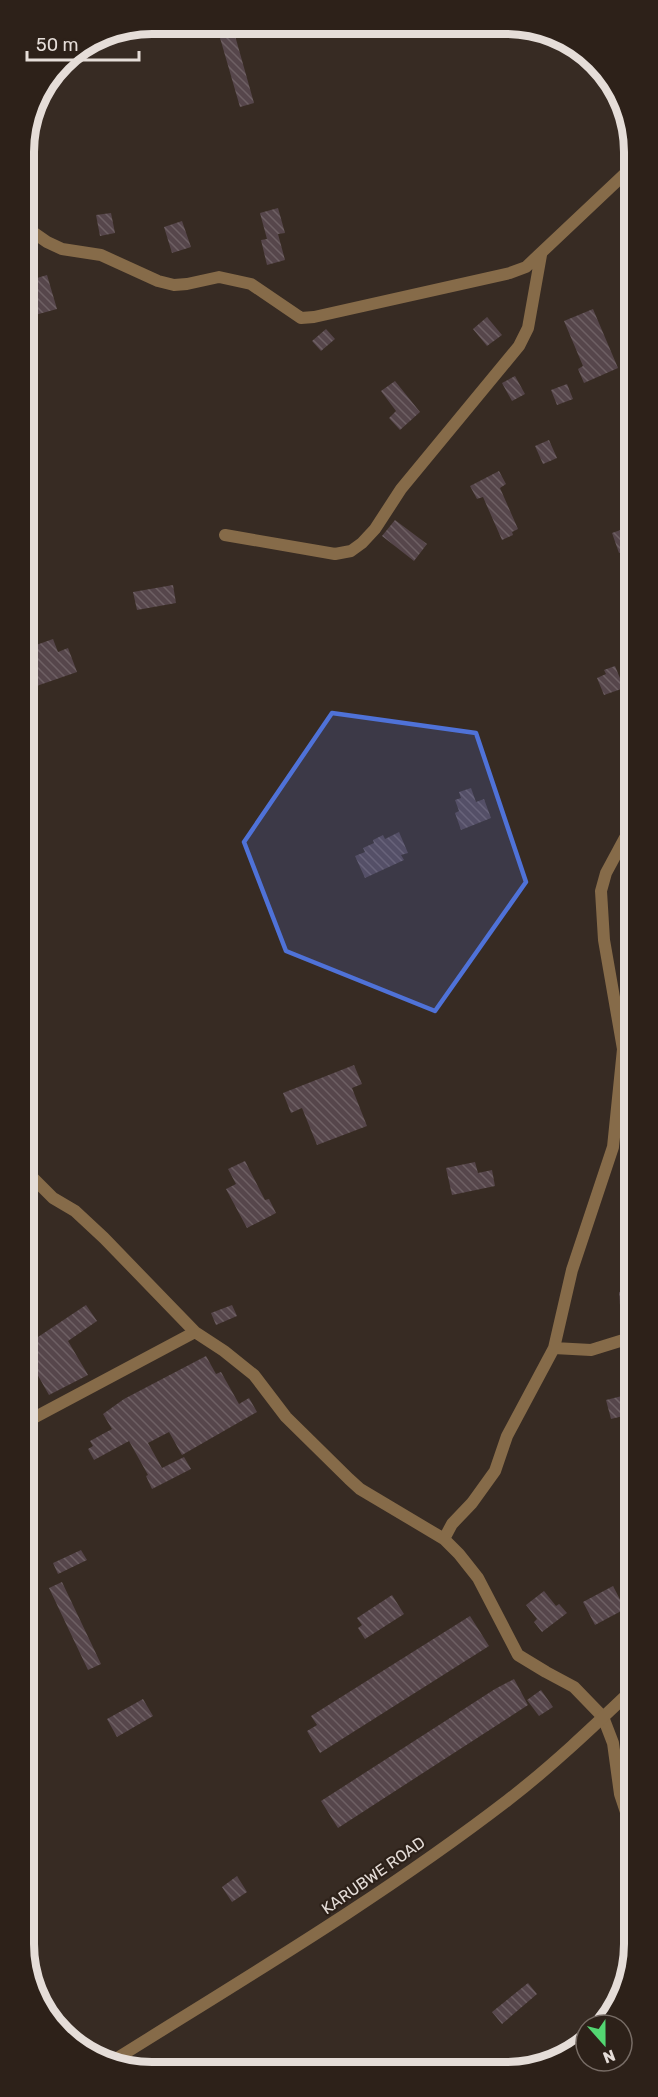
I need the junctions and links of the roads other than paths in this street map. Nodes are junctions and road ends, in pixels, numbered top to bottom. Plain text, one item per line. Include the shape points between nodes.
1 (624, 175) edge
2 (35, 234) edge
3 (541, 255) junction
4 (225, 535) dead end
5 (624, 840) edge
6 (624, 1046) edge
7 (623, 1053) edge
8 (34, 1179) edge
9 (195, 1332) junction
10 (623, 1340) edge
11 (554, 1348) junction
12 (34, 1418) edge
13 (444, 1539) junction
14 (623, 1699) edge
15 (603, 1718) junction
16 (623, 1803) edge
17 (119, 2057) edge

1 - 3 street
2 - 3 street via 62,249 101,255 174,285 219,277 251,284 301,318 510,273
3 - 4 street via 528,328 519,346 401,489 362,543 351,551 335,554
5 - 6 street via 601,891 604,940
7 - 11 street via 612,1147 572,1270
8 - 9 street via 104,1238
9 - 12 street
9 - 13 street via 254,1375 286,1417 360,1489
10 - 11 street via 591,1350
11 - 13 street via 507,1436 495,1471
13 - 15 street via 478,1578 518,1654 574,1687
14 - 15 street, KARUBWE ROAD
15 - 16 street via 613,1743
15 - 17 street, KARUBWE ROAD via 509,1799 363,1904

